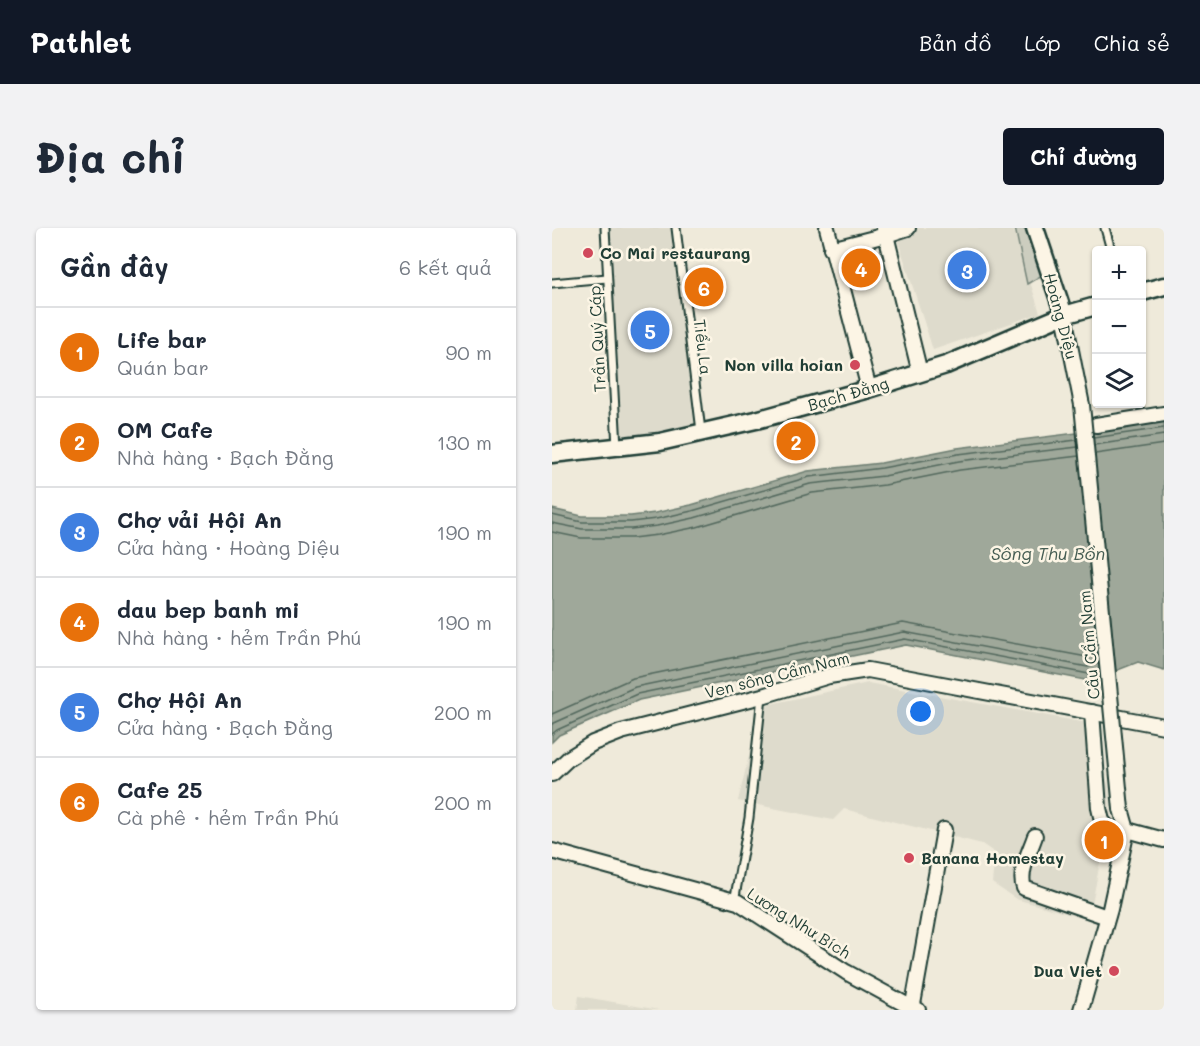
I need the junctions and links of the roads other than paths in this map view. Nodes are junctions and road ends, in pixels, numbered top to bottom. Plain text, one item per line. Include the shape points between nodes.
1 (605, 228) edge
2 (676, 228) edge
3 (827, 228) edge
4 (908, 228) edge
5 (1035, 228) edge
6 (1105, 228) edge
7 (885, 232) edge
8 (1110, 246) edge
9 (831, 249) junction
10 (607, 278) junction
11 (552, 284) edge
12 (1164, 286) edge
13 (1146, 291) edge
14 (1092, 307) edge
15 (1064, 315) junction
16 (920, 373) junction
17 (869, 389) junction
18 (1082, 405) joint
19 (1164, 414) edge
20 (1096, 425) dead end
21 (701, 433) junction
22 (617, 448) junction
23 (552, 454) edge
24 (762, 696) junction
25 (1092, 712) junction
26 (1164, 726) edge
27 (552, 774) edge
28 (944, 830) dead end
29 (1127, 830) junction
30 (1035, 836) dead end
31 (1164, 840) edge
32 (552, 851) edge
33 (734, 902) junction
34 (1107, 917) junction
35 (914, 1009) edge
36 (1081, 1010) edge

1 - 10 lane, Trần Quý Cáp
2 - 21 lane, Tiểu La
3 - 9 street
4 - 7 street
5 - 15 street, Hoàng Diệu
6 - 8 lane
7 - 9 street
7 - 16 street
9 - 17 street
10 - 11 lane
10 - 22 lane, Trần Quý Cáp
12 - 13 street
14 - 15 street, Bạch Đằng
15 - 16 street, Bạch Đằng
15 - 18 street, Hoàng Diệu
16 - 17 street, Bạch Đằng
17 - 21 street, Bạch Đằng
18 - 29 street, Cầu Cẩm Nam, bridge via 1121,809
19 - 20 street
21 - 22 street, Bạch Đằng
22 - 23 street, Bạch Đằng
24 - 25 street, Ven sông Cẩm Nam via 828,676 868,670
24 - 27 street, Ven sông Cẩm Nam via 621,732 593,743
24 - 33 lane via 750,818
25 - 26 street, Ven sông Cẩm Nam
25 - 29 street via 1102,821 1110,829
28 - 35 street
29 - 31 street
29 - 34 street
30 - 34 street via 1023,874 1024,888
32 - 33 street, Lương Như Bích
33 - 35 street, Lương Như Bích
34 - 36 street

